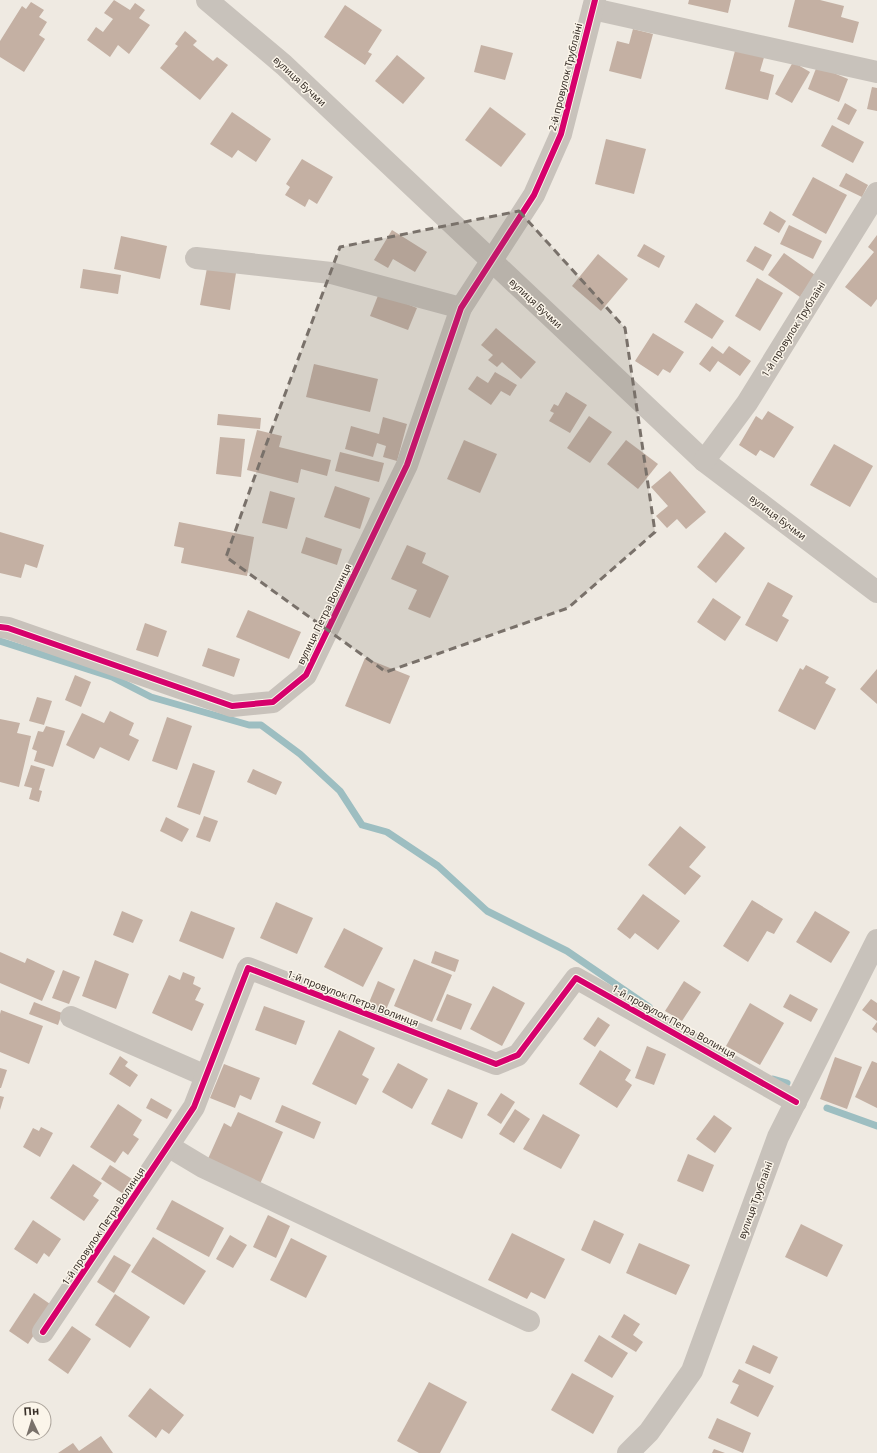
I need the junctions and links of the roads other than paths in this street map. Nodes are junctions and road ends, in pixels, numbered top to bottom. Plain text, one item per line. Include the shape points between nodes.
1 (207, 0) edge
2 (594, 4) edge
3 (877, 72) edge
4 (877, 193) edge
5 (196, 258) dead end
6 (492, 262) junction
7 (461, 308) junction
8 (704, 461) junction
9 (877, 592) edge
10 (0, 627) edge
11 (877, 940) edge
12 (71, 1017) dead end
13 (206, 1076) junction
14 (796, 1102) junction
15 (168, 1146) junction
16 (529, 1321) dead end
17 (43, 1332) dead end
18 (628, 1453) edge

1 - 6 street, вулиця Бучми via 284,65
2 - 3 street
2 - 6 street, 2-й провулок Трублаїні via 561,134 534,195
4 - 8 street, 1-й провулок Трублаїні via 747,403
5 - 7 street via 331,273
6 - 7 street, вулиця Петра Волинця
6 - 8 street, вулиця Бучми
7 - 10 street, вулиця Петра Волинця via 404,472 306,675 273,702 232,706
8 - 9 street, вулиця Бучми
11 - 14 street, вулиця Трублаїні
12 - 13 street
13 - 14 street, 1-й провулок Петра Волинця via 248,968 496,1064 518,1055 576,978
13 - 15 street, 1-й провулок Петра Волинця via 194,1107
14 - 18 street, вулиця Трублаїні via 778,1137 692,1371 649,1432
15 - 16 street via 203,1167
15 - 17 street, 1-й провулок Петра Волинця

